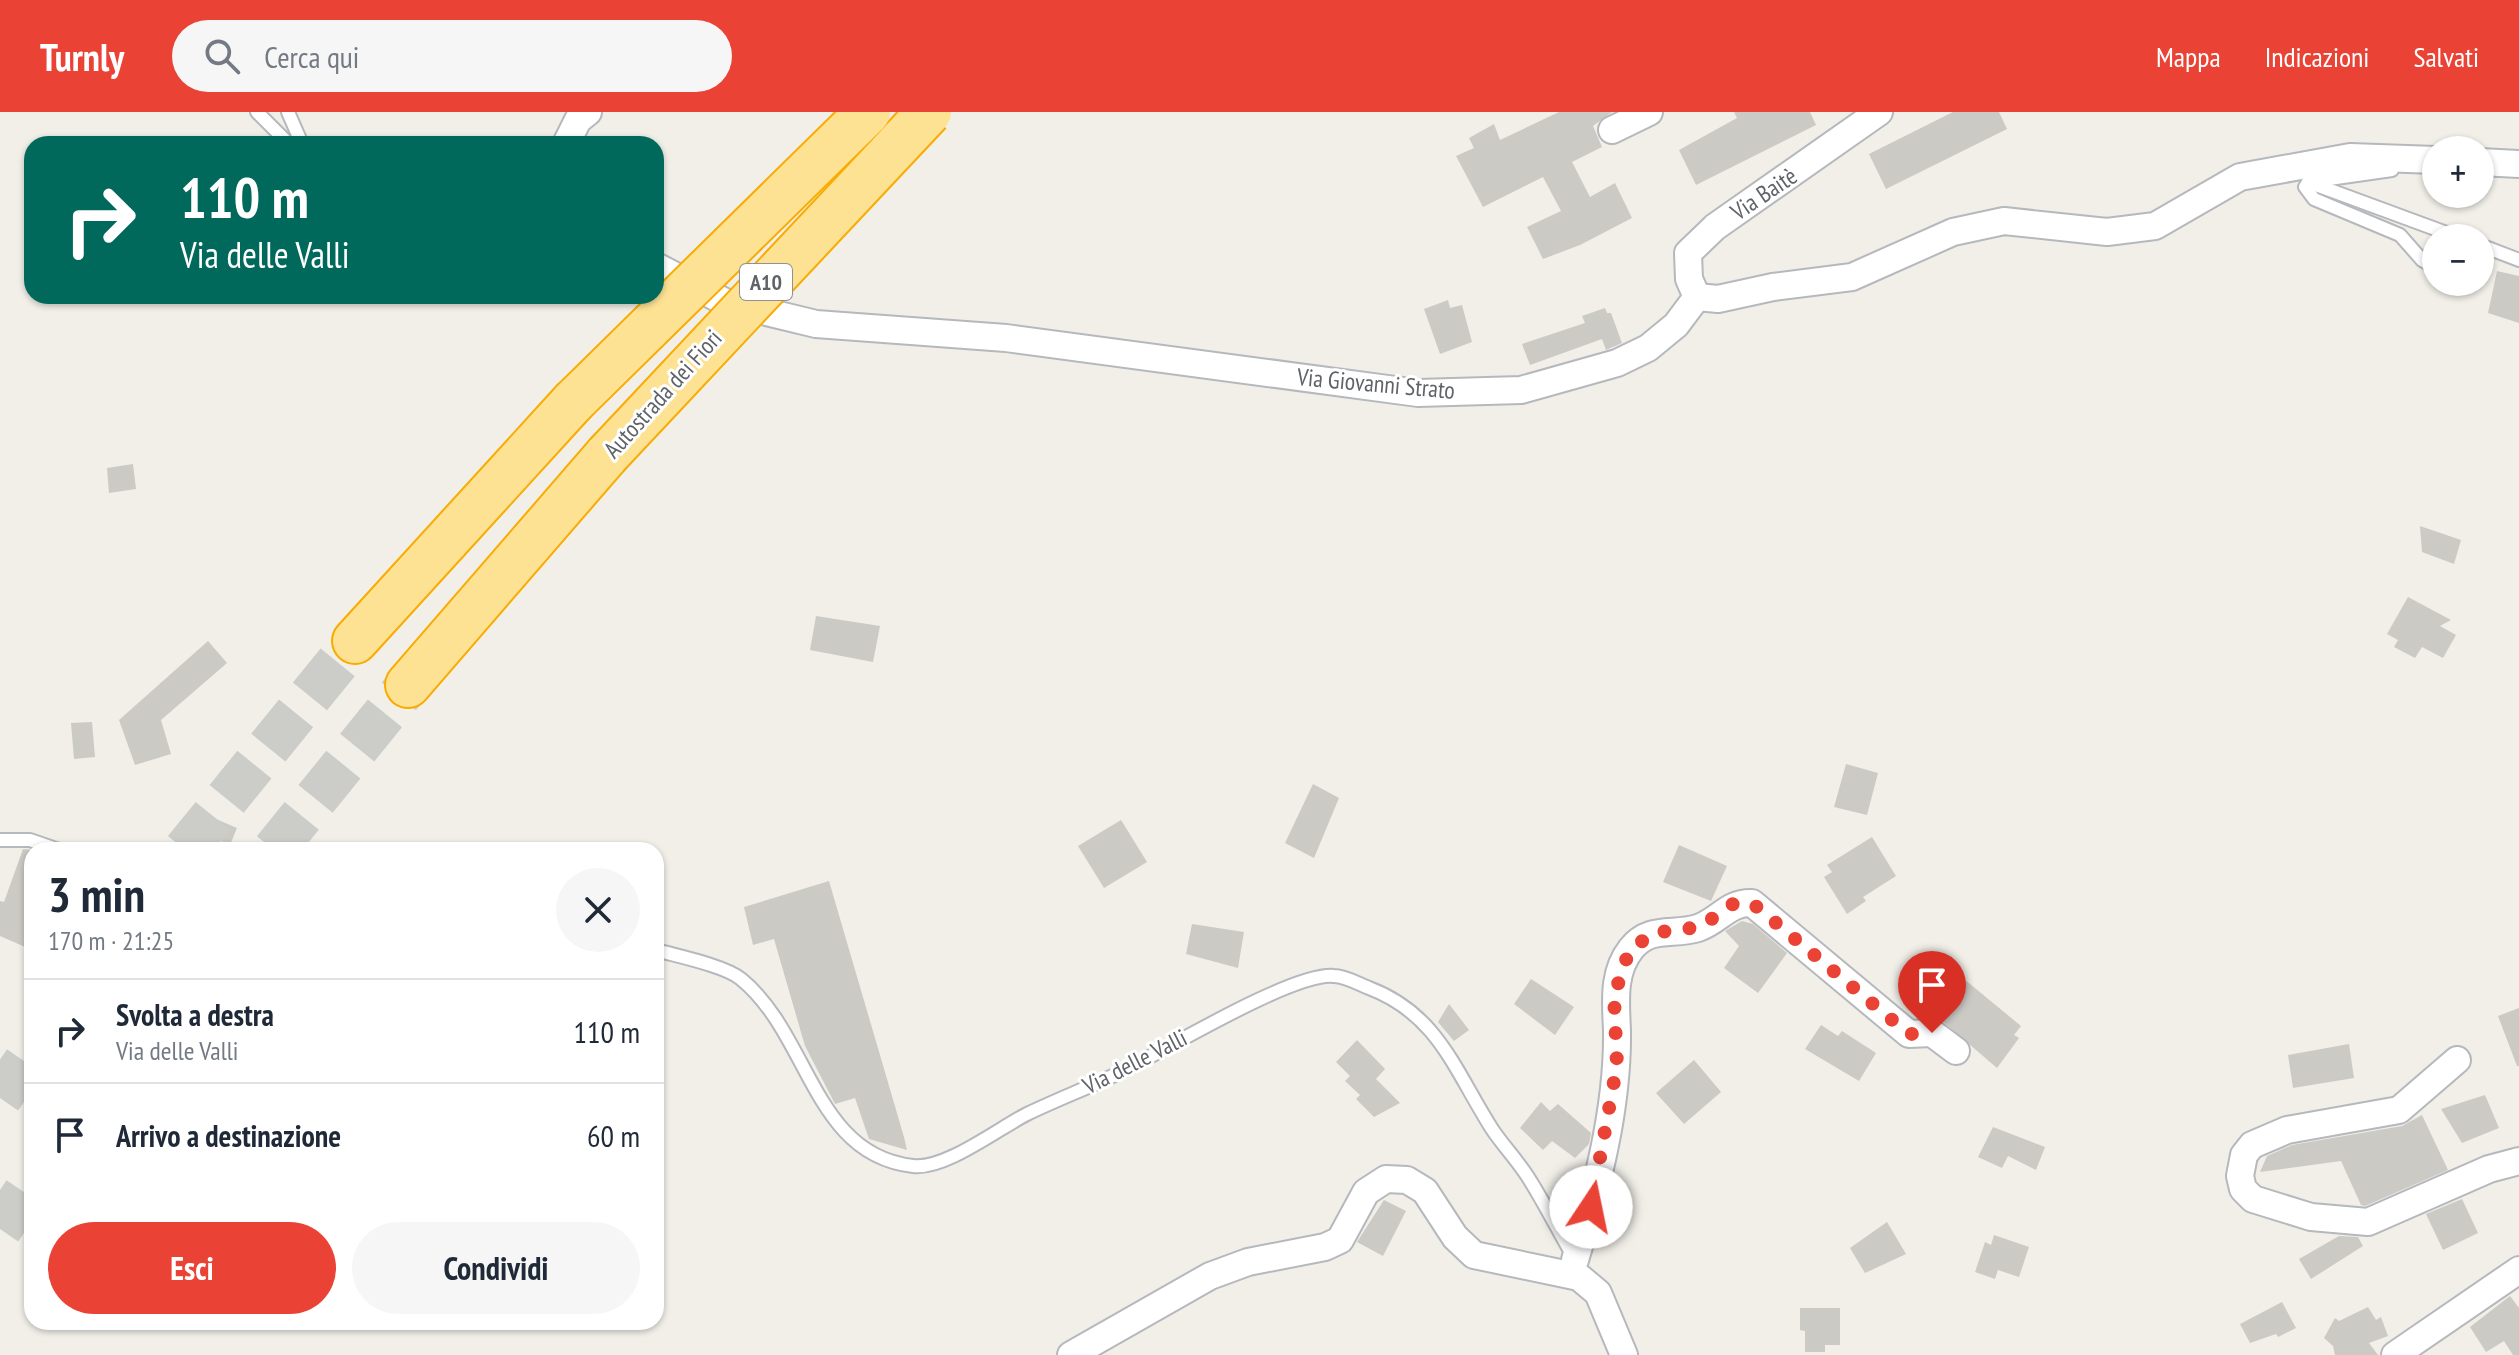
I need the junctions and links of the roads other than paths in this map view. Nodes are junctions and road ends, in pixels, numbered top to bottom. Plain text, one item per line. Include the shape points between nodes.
1 (257, 112) edge
2 (288, 112) edge
3 (588, 112) edge
4 (868, 112) edge
5 (929, 112) edge
6 (1649, 112) edge
7 (1879, 112) edge
8 (1612, 130) dead end
9 (281, 136) edge
10 (298, 136) edge
11 (570, 136) edge
12 (2422, 159) edge
13 (2422, 160) edge
14 (2494, 163) edge
15 (2519, 164) edge
16 (2308, 182) junction
17 (2422, 224) edge
18 (2494, 250) edge
19 (2422, 260) edge
20 (2519, 260) edge
21 (664, 270) edge
22 (1697, 297) junction
23 (355, 641) tunnel mouth
24 (408, 685) tunnel mouth
25 (0, 840) edge
26 (36, 842) edge
27 (664, 953) edge
28 (1956, 1051) dead end
29 (2457, 1060) dead end
30 (2519, 1161) edge
31 (1577, 1268) junction
32 (2519, 1270) edge
33 (1071, 1355) edge
34 (1624, 1355) edge
35 (2395, 1355) edge

1 - 9 lane
2 - 10 lane
3 - 11 street
4 - 23 highway, A10, bridge via 573,402
5 - 24 highway, Autostrada dei Fiori / A10, bridge via 607,455
6 - 8 street
7 - 22 street, Via Baitè via 1715,227 1688,253 1689,279
12 - 22 street via 2350,157 2240,177 2155,226 2107,232 2004,221 1953,232 1852,277 1718,299
13 - 16 lane via 2401,169
14 - 15 street
16 - 17 lane
16 - 19 lane via 2305,187 2314,199 2400,235
18 - 20 lane
21 - 22 street, Via Giovanni Strato via 725,302 816,324 1006,338 1418,393 1521,390 1617,363 1648,348 1676,325
25 - 26 lane
27 - 31 lane, Via delle Valli via 740,977 783,1025 835,1123 867,1153 918,1167 944,1159 1274,995 1334,975 1411,1008 1430,1029 1531,1181
28 - 31 street via 1932,1033 1909,1034 1752,903 1733,904 1700,927 1642,938 1629,951 1614,996 1615,1079
29 - 30 street via 2399,1110 2287,1130 2252,1145 2244,1155 2243,1189 2253,1199 2311,1217 2368,1222
31 - 33 street via 1474,1255 1455,1237 1425,1191 1407,1180 1386,1179 1366,1192 1340,1240 1210,1276
31 - 34 street, Via delle Valli via 1598,1293
32 - 35 street

